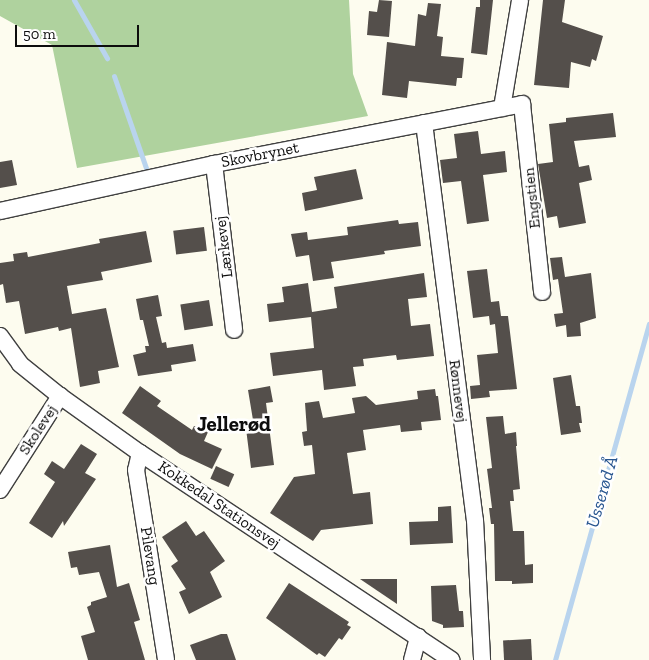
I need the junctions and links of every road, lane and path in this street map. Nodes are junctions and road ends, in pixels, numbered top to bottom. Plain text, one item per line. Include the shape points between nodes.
1 (520, 0) edge
2 (522, 104) joint
3 (502, 108) junction
4 (424, 122) junction
5 (214, 164) junction
6 (0, 211) edge
7 (542, 292) dead end
8 (234, 330) dead end
9 (0, 336) edge
10 (60, 396) junction
11 (140, 453) junction
12 (0, 490) edge
13 (418, 637) junction
14 (166, 660) edge
15 (412, 660) edge
16 (452, 660) edge
17 (482, 660) edge

1 - 3 street
2 - 3 street, Skovbrynet
2 - 7 street, Engstien
3 - 4 street, Skovbrynet
4 - 5 street, Skovbrynet
4 - 17 street, Rønnevej via 474,520
5 - 6 street, Skovbrynet
5 - 8 street, Lærkevej
9 - 10 street, Kokkedal Stationsvej via 20,364
10 - 11 street, Kokkedal Stationsvej
10 - 12 street, Skolevej
11 - 13 street, Kokkedal Stationsvej
11 - 14 street, Pilevang via 136,470
13 - 15 street
13 - 16 street, Kokkedal Stationsvej

